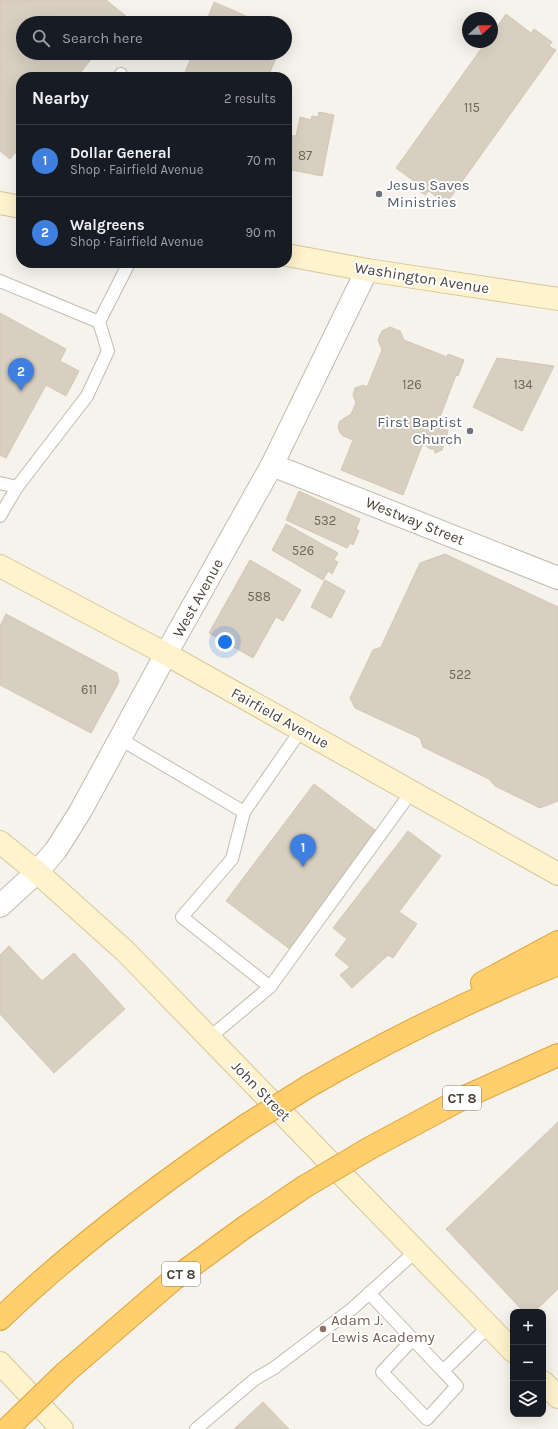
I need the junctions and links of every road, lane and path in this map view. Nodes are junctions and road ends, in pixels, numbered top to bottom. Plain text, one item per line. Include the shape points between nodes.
1 (0, 203) edge
2 (16, 206) edge
3 (292, 256) edge
4 (126, 268) edge
5 (367, 270) junction
6 (0, 281) edge
7 (558, 299) edge
8 (99, 322) junction
9 (272, 464) junction
10 (0, 483) edge
11 (17, 487) junction
12 (0, 516) edge
13 (0, 566) edge
14 (558, 578) edge
15 (166, 654) junction
16 (301, 730) junction
17 (120, 740) junction
18 (412, 791) junction
19 (244, 812) junction
20 (0, 842) edge
21 (37, 872) junction
22 (558, 874) edge
23 (0, 906) edge
24 (558, 942) edge
25 (558, 964) edge
26 (270, 987) junction
27 (209, 1038) junction
28 (395, 1038) junction
29 (558, 1054) edge
30 (416, 1251) junction
31 (369, 1293) junction
32 (4, 1315) edge
33 (489, 1326) junction
34 (413, 1339) junction
35 (510, 1348) edge
36 (0, 1363) edge
37 (443, 1371) junction
38 (546, 1385) edge
39 (558, 1397) edge
40 (7, 1429) edge
41 (62, 1429) edge
42 (196, 1429) edge

1 - 2 main road
3 - 5 main road, Washington Avenue
4 - 8 lane
5 - 7 main road, Washington Avenue
5 - 9 street, West Avenue
6 - 8 lane
8 - 11 lane via 108,351 87,396
9 - 14 street, Westway Street
9 - 15 street, West Avenue
10 - 11 lane
11 - 12 lane
13 - 15 main road, Fairfield Avenue
15 - 16 main road, Fairfield Avenue
15 - 17 street, West Avenue
16 - 18 main road, Fairfield Avenue
16 - 19 lane
17 - 19 lane
17 - 21 street, West Avenue via 80,812 56,850
18 - 22 main road, Fairfield Avenue
18 - 26 lane
19 - 26 lane via 232,859 182,917
20 - 21 main road, John Street
21 - 23 street, West Avenue
21 - 27 main road, John Street via 125,951
24 - 28 highway via 463,994
25 - 28 highway via 476,999
26 - 27 lane
27 - 30 main road, John Street
28 - 32 highway, bridge via 309,1086 245,1126 169,1179 102,1231
29 - 40 highway, CT 8, bridge via 461,1099 370,1148 304,1187 239,1231 174,1279 66,1372
30 - 31 lane
30 - 33 main road, John Street
31 - 34 lane
31 - 42 lane via 353,1308 255,1379
33 - 35 main road, John Street
33 - 37 lane
34 - 37 lane
34 - 37 lane via 382,1372 427,1419 456,1386
36 - 41 main road
38 - 39 main road

